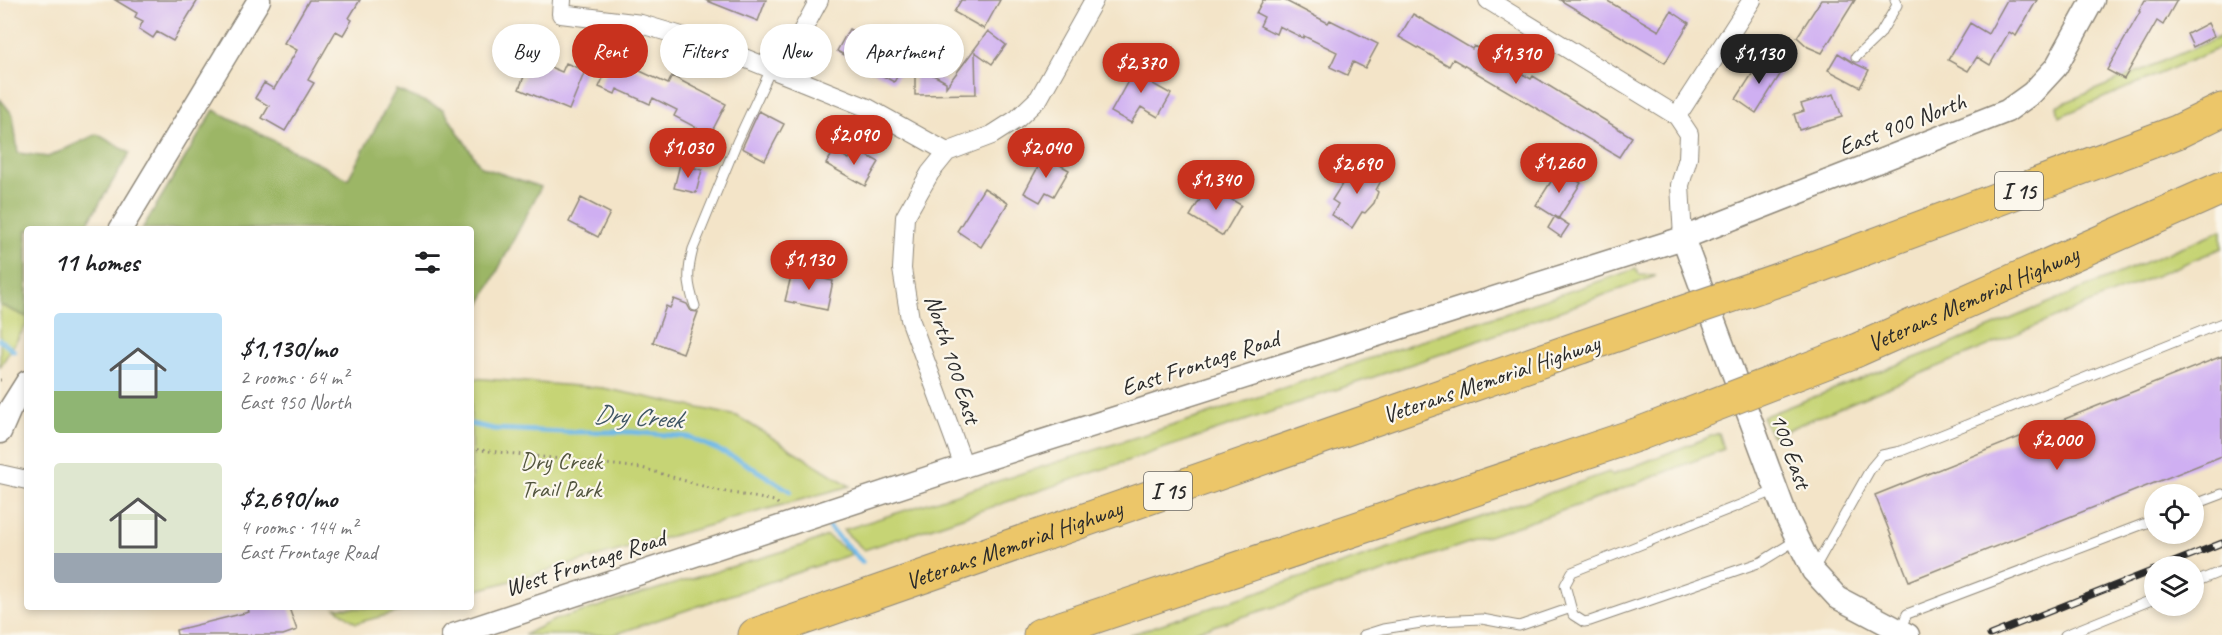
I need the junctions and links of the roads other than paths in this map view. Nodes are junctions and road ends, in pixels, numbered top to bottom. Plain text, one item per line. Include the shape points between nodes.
1 (259, 0) edge
2 (819, 0) edge
3 (1094, 0) edge
4 (1488, 0) edge
5 (1752, 0) edge
6 (1895, 0) edge
7 (2093, 0) edge
8 (561, 7) edge
9 (804, 24) edge
10 (1856, 57) dead end
11 (760, 64) edge
12 (771, 78) edge
13 (795, 78) edge
14 (2222, 110) edge
15 (1677, 116) junction
16 (947, 152) junction
17 (2222, 188) edge
18 (122, 226) edge
19 (1683, 238) junction
20 (695, 306) dead end
21 (2222, 323) edge
22 (24, 386) edge
23 (0, 432) edge
24 (964, 466) junction
25 (0, 474) edge
26 (24, 479) edge
27 (1777, 490) junction
28 (2222, 494) edge
29 (2204, 501) edge
30 (2144, 524) edge
31 (1798, 539) junction
32 (733, 543) joint
33 (1813, 571) junction
34 (2222, 571) edge
35 (2204, 578) edge
36 (2144, 602) edge
37 (1571, 608) junction
38 (1904, 633) edge
39 (453, 635) edge
40 (755, 635) edge
41 (1040, 635) edge
42 (1364, 635) edge
43 (2065, 635) edge

1 - 18 street
2 - 9 street
3 - 16 street via 1039,98 992,135
4 - 15 street
5 - 15 street
6 - 10 lane via 1897,5 1880,34
7 - 19 street, East 900 North via 2056,67 2032,93 2007,111
8 - 11 street via 641,24
12 - 20 lane via 737,142 693,249 688,286
13 - 16 street via 868,108
14 - 40 highway, Veterans Memorial Highway / I 15, bridge via 2177,132 1813,268
15 - 19 street via 1689,134 1688,158 1680,185
16 - 24 street, North 100 East via 905,217 902,269 910,320
17 - 41 highway, Veterans Memorial Highway, bridge via 1855,351 1636,435
19 - 24 street, East Frontage Road
19 - 27 street, 100 East
21 - 33 lane via 1901,451 1882,455
22 - 23 street
24 - 32 street, East Frontage Road
25 - 26 street
27 - 31 street, 100 East
27 - 37 lane via 1572,572 1564,585
28 - 29 lane
30 - 38 lane via 1907,614
31 - 33 street, 100 East
31 - 37 lane via 1761,562 1590,621 1577,619
32 - 39 street, West Frontage Road
33 - 38 street, 100 East via 1838,598
34 - 35 lane
36 - 43 lane
37 - 42 lane via 1519,626 1482,619 1434,621

